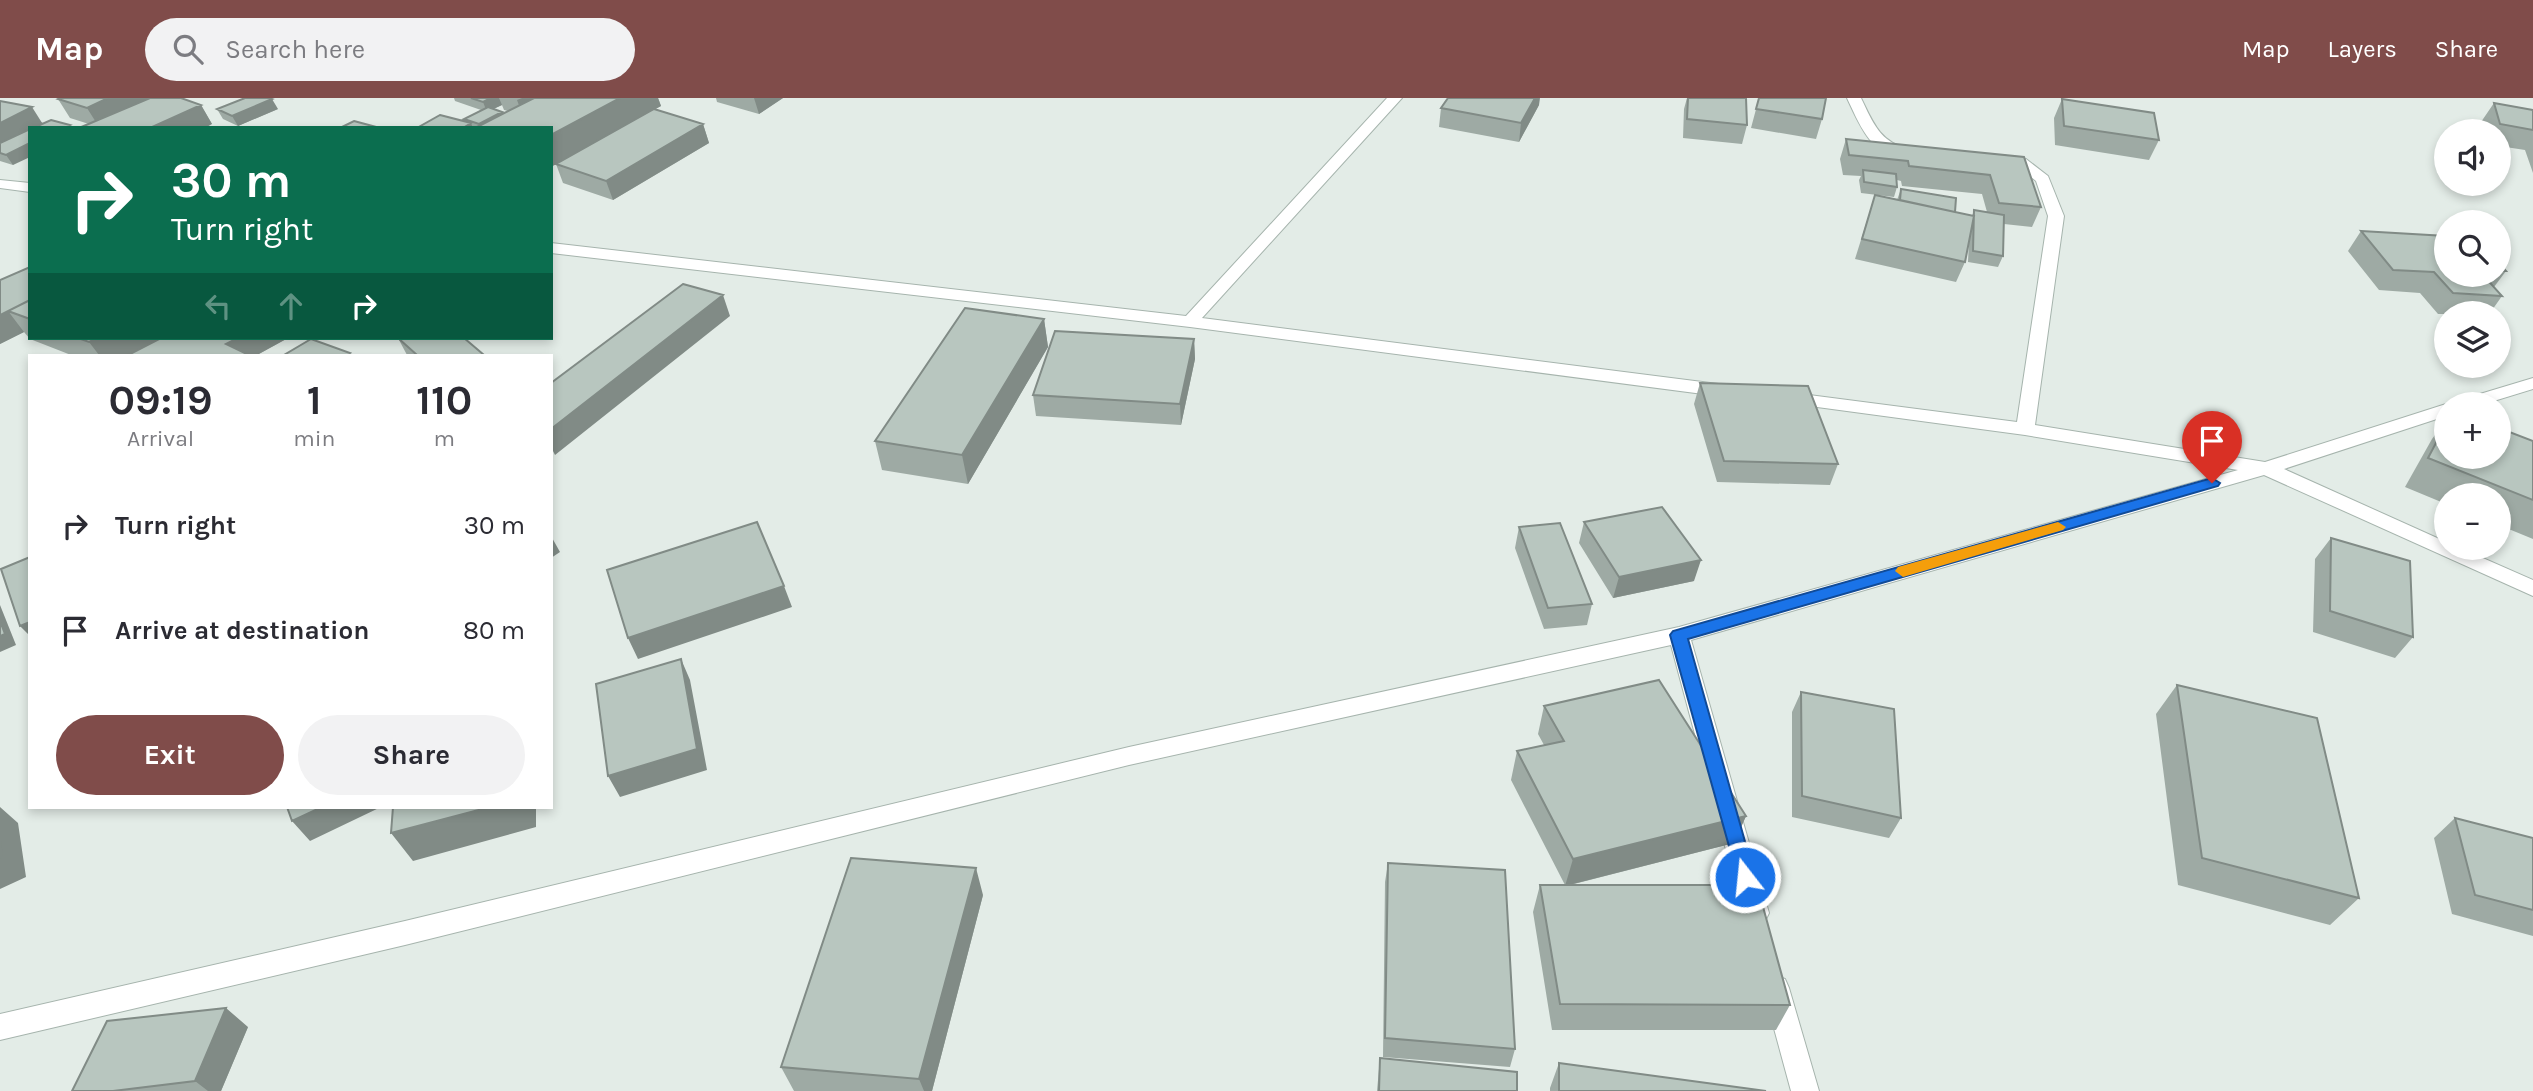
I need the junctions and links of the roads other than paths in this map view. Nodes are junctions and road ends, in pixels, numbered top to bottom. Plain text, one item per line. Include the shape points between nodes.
1 (1395, 98) edge
2 (1854, 98) edge
3 (1924, 153) edge
4 (1979, 156) edge
5 (0, 184) edge
6 (28, 188) edge
7 (553, 248) edge
8 (1189, 322) junction
9 (2533, 383) edge
10 (1738, 392) edge
11 (2504, 392) edge
12 (1765, 396) edge
13 (2434, 414) edge
14 (2025, 429) junction
15 (2266, 467) junction
16 (2533, 589) edge
17 (1679, 635) junction
18 (1760, 930) edge
19 (1771, 970) edge
20 (0, 1027) edge
21 (1805, 1091) edge

1 - 8 street
2 - 3 street via 1876,142 1897,151
4 - 14 street via 2021,162 2043,179 2056,216
5 - 6 street
7 - 8 street
8 - 10 street
9 - 11 street
12 - 14 street
13 - 15 street
14 - 15 street
15 - 16 street
15 - 17 street
17 - 18 street
17 - 20 street via 1129,756
19 - 21 street

